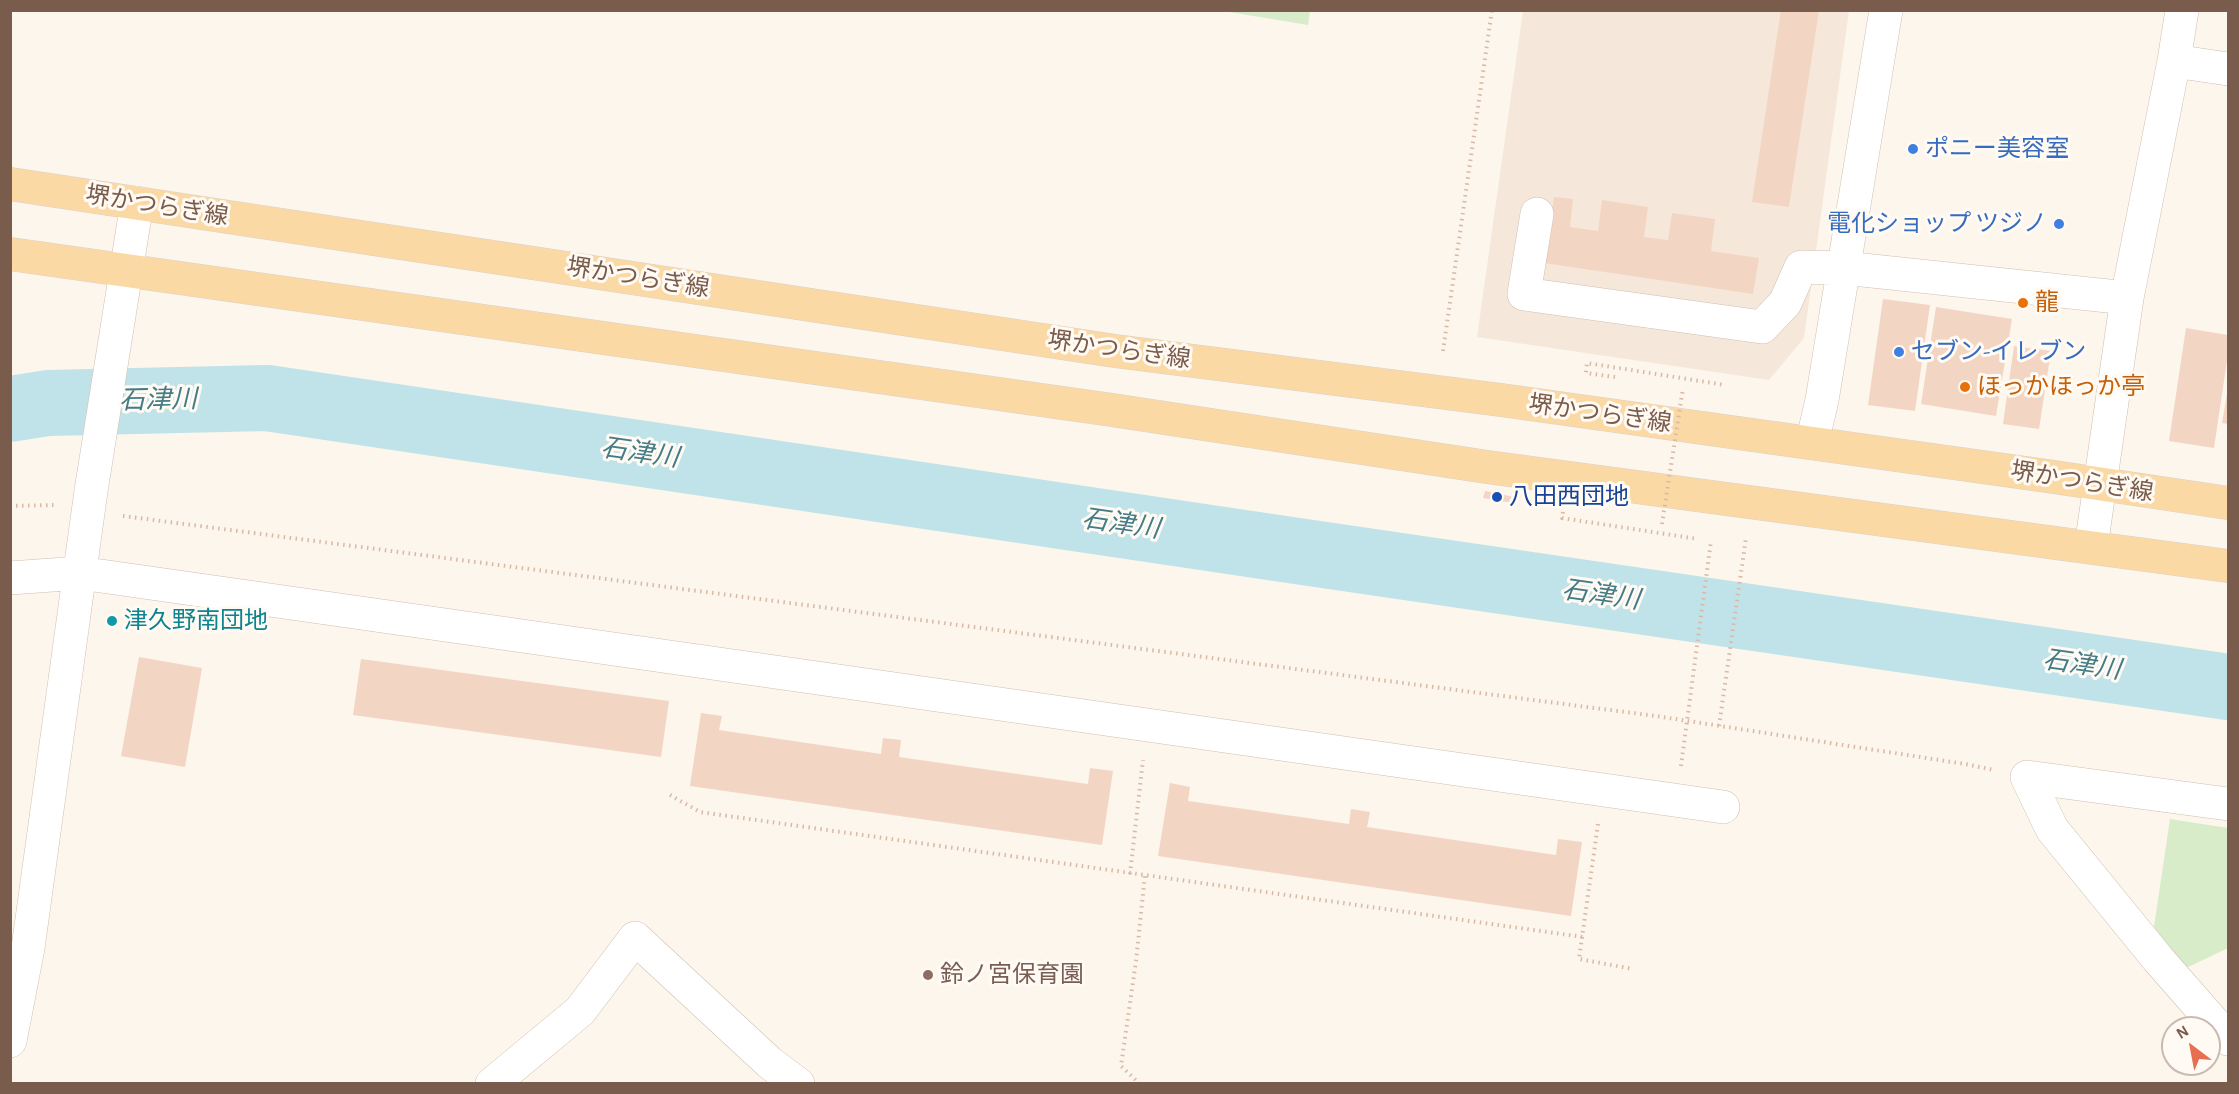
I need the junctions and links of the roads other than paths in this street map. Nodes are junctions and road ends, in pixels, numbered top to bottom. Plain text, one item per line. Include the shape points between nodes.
1 (1886, 10) edge
2 (2182, 10) edge
3 (2174, 61) junction
4 (2229, 69) edge
5 (10, 184) edge
6 (136, 203) junction
7 (1537, 214) dead end
8 (10, 254) edge
9 (1844, 268) junction
10 (126, 272) junction
11 (2127, 298) junction
12 (1812, 443) junction
13 (2100, 485) junction
14 (2229, 503) edge
15 (2091, 547) junction
16 (2229, 566) edge
17 (80, 573) junction
18 (10, 578) edge
19 (2229, 804) edge
20 (1723, 807) dead end
21 (19, 949) edge
22 (2229, 1039) edge
23 (10, 1041) edge
24 (492, 1083) edge
25 (798, 1083) edge

1 - 9 street
2 - 3 street
3 - 4 street
3 - 11 street
5 - 6 main road, 堺かつらぎ線
6 - 10 street
6 - 12 main road, 堺かつらぎ線 via 1103,349
7 - 9 street via 1524,294 1762,327 1785,303 1801,267
8 - 10 main road
9 - 11 street
9 - 12 street
10 - 15 main road via 1112,410 1487,467
10 - 17 street
11 - 13 street
12 - 13 main road, 堺かつらぎ線
13 - 14 main road, 堺かつらぎ線
13 - 15 street
15 - 16 main road
17 - 18 street
17 - 20 street
17 - 21 street
19 - 22 street via 2027,777 2052,829
21 - 23 street
24 - 25 street via 580,1011 635,938 771,1063

